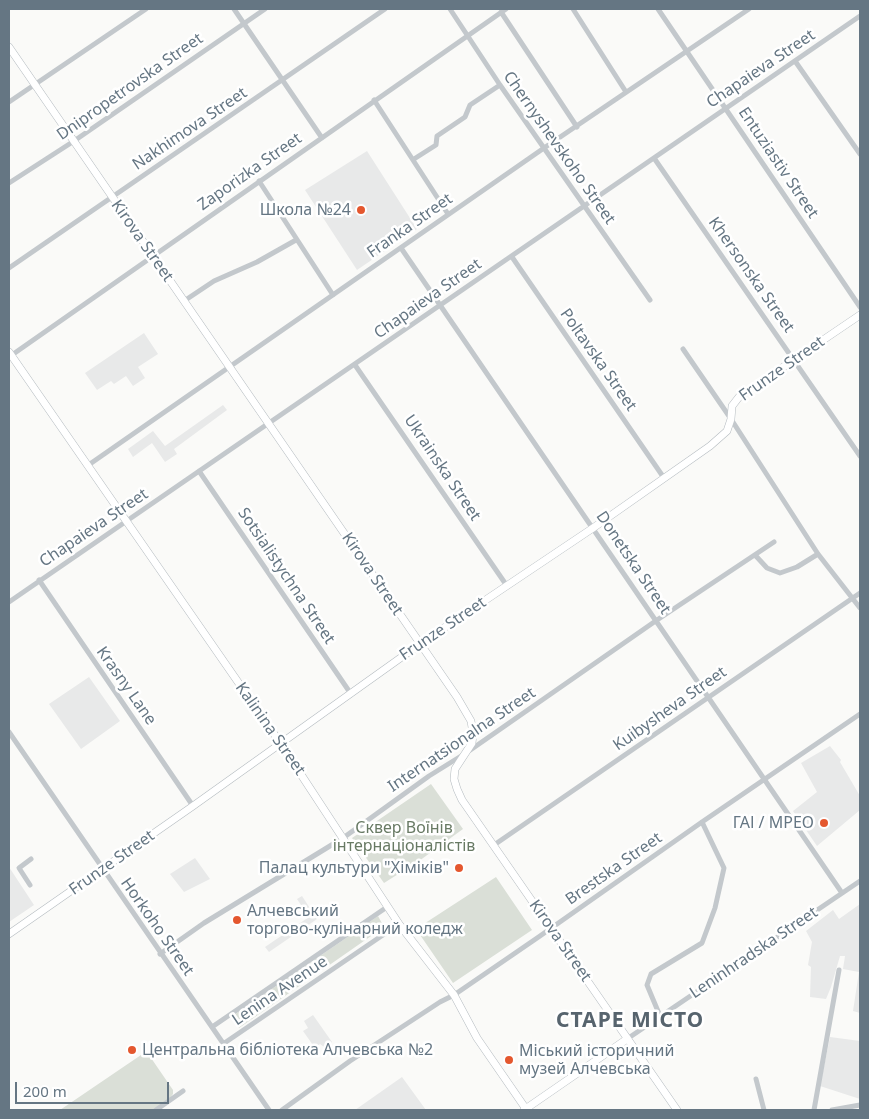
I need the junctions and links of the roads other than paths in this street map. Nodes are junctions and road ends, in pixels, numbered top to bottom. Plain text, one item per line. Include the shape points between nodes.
1 (146, 9) edge
2 (234, 9) edge
3 (265, 9) edge
4 (385, 9) edge
5 (450, 9) edge
6 (573, 9) edge
7 (658, 9) edge
8 (749, 9) edge
9 (503, 10) edge
10 (860, 16) edge
11 (244, 24) junction
12 (467, 35) junction
13 (9, 47) edge
14 (687, 52) junction
15 (796, 61) junction
16 (284, 80) junction
17 (500, 84) junction
18 (35, 86) junction
19 (626, 92) junction
20 (374, 100) junction
21 (9, 102) edge
22 (725, 109) junction
23 (577, 127) junction
24 (322, 138) junction
25 (74, 141) junction
26 (544, 148) junction
27 (860, 154) edge
28 (654, 158) junction
29 (414, 159) junction
30 (259, 181) junction
31 (9, 183) edge
32 (112, 197) junction
33 (586, 206) junction
34 (448, 214) junction
35 (296, 240) junction
36 (401, 248) junction
37 (152, 256) junction
38 (512, 257) junction
39 (9, 268) edge
40 (333, 296) junction
41 (650, 300) dead end
42 (184, 301) junction
43 (440, 306) junction
44 (860, 306) edge
45 (860, 314) edge
46 (683, 349) dead end
47 (10, 355) edge
48 (795, 359) junction
49 (355, 365) junction
50 (230, 367) junction
51 (731, 419) junction
52 (269, 423) junction
53 (860, 456) edge
54 (88, 466) junction
55 (199, 471) junction
56 (664, 478) junction
57 (126, 522) junction
58 (593, 528) junction
59 (774, 542) dead end
60 (818, 554) junction
61 (755, 555) junction
62 (39, 580) junction
63 (507, 586) junction
64 (860, 593) edge
65 (853, 598) junction
66 (9, 602) edge
67 (860, 608) edge
68 (657, 620) junction
69 (420, 644) junction
70 (351, 694) junction
71 (708, 699) junction
72 (860, 714) edge
73 (9, 732) edge
74 (281, 744) junction
75 (466, 753) junction
76 (765, 780) junction
77 (194, 806) junction
78 (702, 822) junction
79 (343, 838) junction
80 (494, 845) junction
81 (30, 859) dead end
82 (103, 869) junction
83 (860, 881) edge
84 (30, 885) dead end
85 (842, 893) junction
86 (387, 906) junction
87 (399, 924) junction
88 (551, 929) junction
89 (9, 934) edge
90 (160, 954) junction
91 (840, 970) dead end
92 (454, 995) junction
93 (660, 1016) junction
94 (212, 1027) junction
95 (627, 1039) junction
96 (224, 1044) junction
97 (756, 1079) dead end
98 (183, 1091) dead end
99 (860, 1105) edge
100 (156, 1110) edge
101 (269, 1110) edge
102 (282, 1110) edge
103 (525, 1110) edge
104 (677, 1110) edge
105 (764, 1110) edge
106 (814, 1110) edge
107 (832, 1110) edge

1 - 18 street
2 - 11 street
3 - 11 street, Dnipropetrovska Street
4 - 16 street, Nakhimova Street
5 - 12 street, Chernyshevskoho Street
6 - 19 street
7 - 14 street, Entuziastiv Street
8 - 14 street, Franka Street
9 - 12 street, Zaporizka Street
9 - 23 street
10 - 15 street, Chapaieva Street
11 - 16 street
11 - 25 street, Dnipropetrovska Street
12 - 17 street, Chernyshevskoho Street
12 - 20 street, Zaporizka Street
13 - 18 street, Kirova Street
14 - 19 street, Franka Street
14 - 22 street, Entuziastiv Street
15 - 22 street, Chapaieva Street
15 - 27 street
16 - 24 street
16 - 32 street, Nakhimova Street
17 - 26 street, Chernyshevskoho Street
17 - 29 street via 470,105 465,117 437,136 436,145
18 - 21 street
18 - 25 street, Kirova Street
19 - 23 street, Franka Street
20 - 24 street, Zaporizka Street
20 - 29 street
22 - 28 street, Chapaieva Street
22 - 44 street, Entuziastiv Street
23 - 26 street, Franka Street
24 - 30 street, Zaporizka Street
25 - 31 street, Dnipropetrovska Street
25 - 32 street, Kirova Street
26 - 33 street, Chernyshevskoho Street
26 - 34 street, Franka Street
28 - 33 street, Chapaieva Street
28 - 48 street, Khersonska Street
29 - 34 street
30 - 35 street
30 - 37 street, Zaporizka Street
32 - 37 street, Kirova Street
32 - 39 street, Nakhimova Street
33 - 38 street, Chapaieva Street
33 - 41 street, Chernyshevskoho Street
34 - 36 street, Franka Street
35 - 40 street
35 - 42 street via 214,281
36 - 40 street, Franka Street
36 - 43 street, Donetska Street
37 - 42 street, Kirova Street
37 - 47 street, Zaporizka Street
38 - 43 street, Chapaieva Street
38 - 56 street, Poltavska Street
40 - 50 street, Franka Street
42 - 50 street, Kirova Street
43 - 49 street, Chapaieva Street
43 - 58 street, Donetska Street
45 - 48 street, Frunze Street
46 - 51 street
47 - 54 street, Kalinina Street
48 - 51 street, Frunze Street via 739,398 732,406
48 - 53 street, Khersonska Street
49 - 52 street, Chapaieva Street
49 - 63 street, Ukrainska Street
50 - 52 street, Kirova Street
50 - 54 street, Franka Street
51 - 56 street, Frunze Street via 722,437
51 - 60 street
52 - 55 street, Chapaieva Street
52 - 69 street, Kirova Street
54 - 57 street, Kalinina Street
55 - 57 street, Chapaieva Street
55 - 70 street, Sotsialistychna Street
56 - 58 street, Frunze Street
57 - 62 street, Chapaieva Street
57 - 74 street, Kalinina Street
58 - 63 street, Frunze Street
58 - 68 street, Donetska Street
59 - 61 street, Internatsionalna Street
60 - 61 street via 798,567 780,572 766,568
60 - 65 street
61 - 68 street, Internatsionalna Street
62 - 66 street, Chapaieva Street
62 - 77 street, Krasny Lane
63 - 69 street, Frunze Street
64 - 65 street, Kuibysheva Street
65 - 67 street
65 - 71 street, Kuibysheva Street
68 - 71 street, Donetska Street
68 - 75 street, Internatsionalna Street
69 - 70 street, Frunze Street
69 - 75 street, Kirova Street via 470,721 472,743
70 - 74 street, Frunze Street
71 - 76 street, Donetska Street
71 - 80 street, Kuibysheva Street
72 - 76 street, Brestska Street
73 - 82 street, Horkoho Street
74 - 77 street, Frunze Street
74 - 79 street, Kalinina Street
75 - 79 street, Internatsionalna Street
75 - 80 street, Kirova Street via 455,769 457,789
76 - 78 street, Brestska Street
76 - 85 street, Donetska Street
77 - 82 street, Frunze Street
78 - 88 street, Brestska Street
78 - 93 street via 724,868 715,908 702,943 651,974 647,985
79 - 86 street, Kalinina Street
79 - 90 street, Internatsionalna Street
80 - 88 street, Kirova Street
81 - 84 street via 19,868
82 - 89 street, Frunze Street
82 - 90 street, Horkoho Street
83 - 85 street, Leninhradska Street
85 - 93 street, Leninhradska Street
86 - 87 street, Kalinina Street
86 - 94 street, Lenina Avenue
87 - 92 street, Kalinina Street
87 - 96 street, Lenina Avenue
88 - 92 street, Brestska Street
88 - 95 street, Kirova Street
90 - 94 street, Horkoho Street
91 - 106 street
92 - 102 street, Brestska Street
92 - 103 street, Kalinina Street via 477,1038
93 - 95 street, Leninhradska Street
94 - 96 street, Horkoho Street
95 - 103 street, Leninhradska Street
95 - 104 street, Kirova Street
96 - 101 street, Horkoho Street
97 - 105 street
98 - 100 street
99 - 107 street

